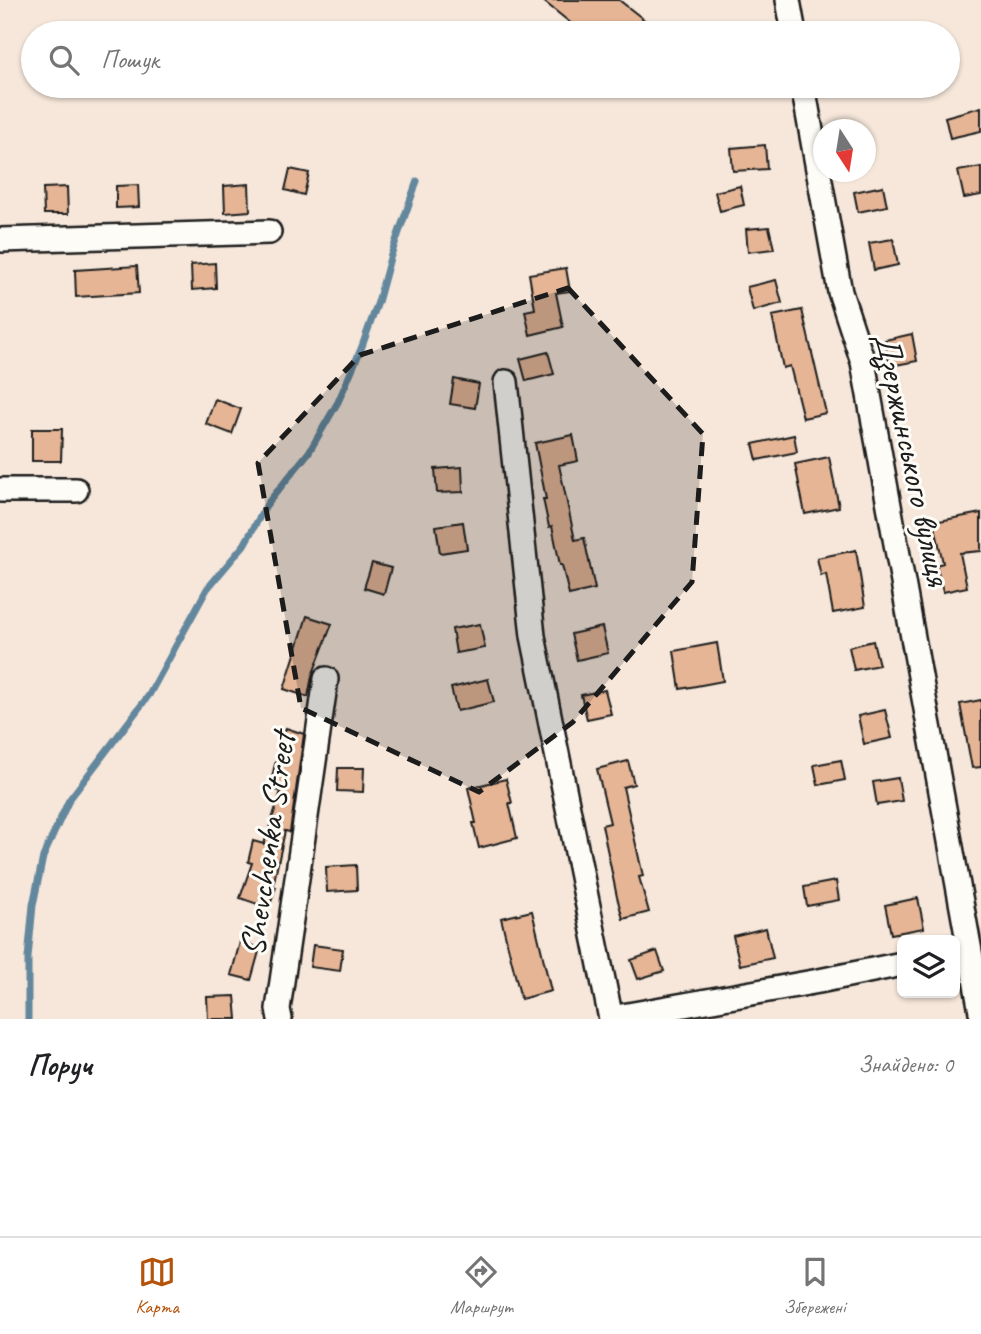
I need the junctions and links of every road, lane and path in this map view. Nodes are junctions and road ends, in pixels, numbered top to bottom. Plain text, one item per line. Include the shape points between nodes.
1 (788, 0) edge
2 (792, 21) edge
3 (805, 98) edge
4 (269, 232) dead end
5 (0, 240) edge
6 (506, 382) dead end
7 (0, 490) edge
8 (76, 490) dead end
9 (326, 679) dead end
10 (969, 950) edge
11 (897, 965) edge
12 (981, 1012) edge
13 (611, 1018) edge
14 (280, 1019) edge

1 - 2 street
3 - 10 street, Дзержинського вулиця via 840,292 863,362
4 - 5 street
6 - 13 street via 533,635
7 - 8 street
9 - 14 street, Shevchenka Street
10 - 12 street, Дзержинського вулиця
11 - 13 street

